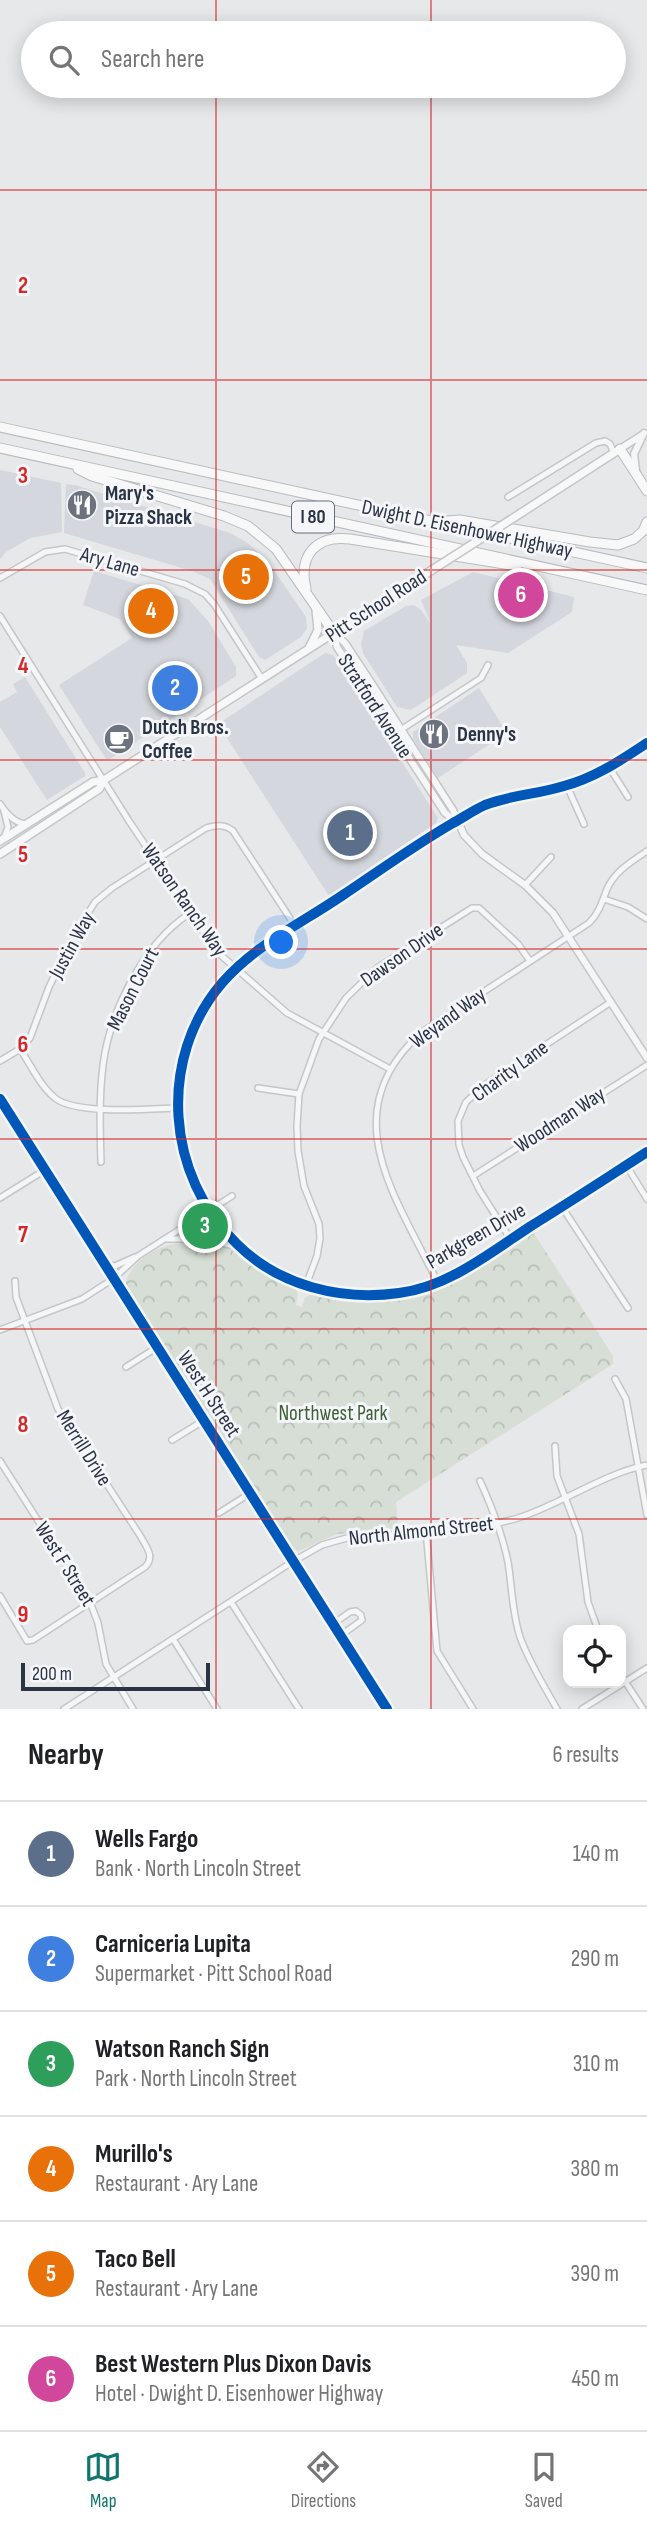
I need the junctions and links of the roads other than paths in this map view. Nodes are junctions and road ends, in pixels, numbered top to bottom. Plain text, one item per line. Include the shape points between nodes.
1 (0, 427) edge
2 (646, 433) edge
3 (0, 448) edge
4 (617, 451) junction
5 (64, 462) junction
6 (640, 480) junction
7 (647, 491) edge
8 (508, 497) dead end
9 (647, 497) edge
10 (433, 522) junction
11 (647, 522) edge
12 (647, 568) edge
13 (563, 571) junction
14 (0, 578) edge
15 (647, 590) edge
16 (306, 591) junction
17 (312, 600) junction
18 (0, 617) edge
19 (334, 633) junction
20 (305, 652) junction
21 (488, 665) dead end
22 (262, 679) junction
23 (401, 730) junction
24 (393, 735) junction
25 (647, 743) edge
26 (609, 767) junction
27 (104, 780) junction
28 (566, 786) junction
29 (628, 797) dead end
30 (0, 804) edge
31 (4, 811) junction
32 (456, 822) junction
33 (28, 824) junction
34 (584, 824) dead end
35 (2, 840) edge
36 (647, 851) edge
37 (0, 854) edge
38 (551, 857) dead end
39 (155, 860) junction
40 (525, 885) junction
41 (604, 899) junction
42 (189, 914) junction
43 (647, 919) edge
44 (295, 926) junction
45 (569, 936) junction
46 (530, 961) junction
47 (235, 970) junction
48 (611, 1002) junction
49 (322, 1033) junction
50 (20, 1049) junction
51 (647, 1058) edge
52 (0, 1061) edge
53 (647, 1065) edge
54 (390, 1069) junction
55 (258, 1088) dead end
56 (299, 1094) junction
57 (0, 1100) edge
58 (177, 1108) junction
59 (100, 1109) junction
60 (647, 1152) edge
61 (101, 1162) dead end
62 (626, 1166) junction
63 (45, 1170) junction
64 (473, 1176) junction
65 (232, 1196) dead end
66 (0, 1198) edge
67 (647, 1199) edge
68 (562, 1207) junction
69 (209, 1210) junction
70 (164, 1240) junction
71 (510, 1240) junction
72 (239, 1247) junction
73 (138, 1256) junction
74 (103, 1263) junction
75 (113, 1279) junction
76 (15, 1280) dead end
77 (438, 1283) junction
78 (306, 1285) junction
79 (628, 1308) dead end
80 (25, 1321) junction
81 (0, 1330) edge
82 (156, 1348) junction
83 (126, 1367) dead end
84 (615, 1379) dead end
85 (203, 1421) junction
86 (172, 1440) dead end
87 (555, 1446) dead end
88 (0, 1461) edge
89 (647, 1465) edge
90 (638, 1467) junction
91 (480, 1480) dead end
92 (249, 1494) junction
93 (564, 1500) junction
94 (219, 1513) dead end
95 (647, 1515) edge
96 (498, 1523) junction
97 (426, 1531) junction
98 (292, 1562) junction
99 (0, 1596) edge
100 (90, 1602) junction
101 (231, 1602) junction
102 (333, 1624) junction
103 (595, 1625) edge
104 (340, 1636) junction
105 (173, 1639) junction
106 (647, 1668) edge
107 (114, 1678) junction
108 (626, 1681) edge
109 (626, 1684) edge
110 (615, 1688) edge
111 (64, 1709) edge
112 (133, 1709) edge
113 (218, 1709) edge
114 (299, 1709) edge
115 (387, 1709) edge
116 (473, 1709) edge
117 (557, 1709) edge
118 (582, 1709) edge
119 (643, 1709) edge

1 - 10 highway, Dwight D. Eisenhower Highway / I 80
2 - 4 street, Pitt School Road
2 - 6 street via 634,454
3 - 5 highway, Dwight D. Eisenhower Highway / I 80
4 - 6 highway
4 - 8 street via 605,442 596,443
4 - 19 main road, Pitt School Road, bridge
5 - 13 highway, Dwight D. Eisenhower Highway / I 80
5 - 16 highway via 92,476 248,526 276,550
6 - 7 highway
6 - 9 highway
10 - 11 highway via 460,520 618,545 634,539
10 - 12 highway, Dwight D. Eisenhower Highway / I 80
13 - 15 highway, Dwight D. Eisenhower Highway / I 80
13 - 16 highway via 331,538 307,557 303,569
14 - 22 street, Ary Lane via 45,552 65,549 185,584 214,604
16 - 17 highway
17 - 19 highway
17 - 20 main road via 319,623
18 - 27 street, Watson Ranch Way
19 - 20 main road, Pitt School Road
19 - 23 street, Stratford Avenue
19 - 24 street, Stratford Avenue via 337,647
20 - 22 main road, Pitt School Road
21 - 23 street via 481,678
22 - 27 main road, Pitt School Road
23 - 24 street
23 - 32 street, Stratford Avenue via 453,810
24 - 32 street, Stratford Avenue via 445,813
25 - 26 street
26 - 28 street
26 - 29 street
27 - 33 main road, Pitt School Road via 93,782
27 - 37 main road, Pitt School Road via 99,789
27 - 39 street, Watson Ranch Way
28 - 32 street via 486,804
28 - 34 street
30 - 31 street
31 - 33 street
31 - 35 street via 8,827
32 - 40 street, Stratford Avenue via 482,854
32 - 44 street, Parkgreen Drive
33 - 35 main road, Pitt School Road
36 - 41 street, Weyand Way via 621,870
38 - 40 street
39 - 42 street, Watson Ranch Way
39 - 44 street, Justin Way via 206,828 224,826 233,831
39 - 50 street, Justin Way via 95,902 49,987 36,1026
40 - 45 street, Stratford Avenue
41 - 43 street
41 - 45 street, Weyand Way via 589,923
42 - 47 street, Watson Ranch Way
42 - 59 street, Mason Court via 158,939 122,1002 103,1061
44 - 47 street, Parkgreen Drive
45 - 46 street, Weyand Way
45 - 48 street, Stratford Avenue
46 - 49 street, Dawson Drive via 479,908 472,908 377,968 346,998
46 - 54 street, Weyand Way via 422,1032
47 - 49 street, Watson Ranch Way via 272,1002
47 - 58 street, Parkgreen Drive via 212,996 195,1026 182,1064
48 - 51 street, Stratford Avenue
48 - 64 street, Charity Lane via 466,1102 458,1134
49 - 54 street, Watson Ranch Way
49 - 56 street, Dawson Drive
50 - 52 street, Justin Way
50 - 59 street via 56,1099 70,1106
53 - 64 street, Woodman Way
54 - 77 street, Weyand Way via 377,1111 378,1156
55 - 56 street
56 - 78 street, Dawson Drive via 298,1152 320,1238
57 - 63 street, West H Street
58 - 59 street
58 - 69 street, Parkgreen Drive via 186,1163
59 - 61 street, Mason Court
60 - 62 street, Parkgreen Drive
62 - 67 street
62 - 68 street, Parkgreen Drive
63 - 66 street
63 - 74 street, West H Street
64 - 71 street, Charity Lane
65 - 69 street
68 - 71 street, Parkgreen Drive
68 - 79 street
69 - 70 street
69 - 72 street, Parkgreen Drive
70 - 72 street via 208,1239
70 - 73 street
71 - 77 street, Parkgreen Drive
72 - 78 street, Parkgreen Drive via 279,1274
73 - 74 street via 115,1266
73 - 75 street
74 - 75 street, West H Street
75 - 80 street via 74,1302
75 - 82 street, West H Street
76 - 80 street, Merrill Drive
77 - 78 street, Parkgreen Drive via 366,1297
80 - 81 street
80 - 100 street, Merrill Drive via 58,1409 151,1557 145,1567
82 - 83 street
82 - 85 street, West H Street
84 - 90 street via 626,1399
85 - 86 street
85 - 92 street, West H Street
87 - 93 street
88 - 100 street, West F Street
89 - 90 street, North Almond Street
90 - 93 street, North Almond Street
90 - 95 street
91 - 96 street
92 - 94 street
92 - 98 street, West H Street
93 - 96 street, North Almond Street
93 - 103 street via 579,1534
96 - 97 street, North Almond Street
96 - 117 street via 521,1638
97 - 98 street, North Almond Street via 334,1541
97 - 116 street via 436,1645
98 - 101 street, North Almond Street
98 - 102 street, West H Street
99 - 100 street via 27,1641
100 - 107 street, West F Street via 104,1658
101 - 105 street, North Almond Street
101 - 114 street
102 - 104 street, West H Street
102 - 104 street via 350,1612 361,1615 358,1624
104 - 115 street, West H Street
105 - 107 street, North Almond Street
105 - 113 street
106 - 108 street
107 - 111 street, North Almond Street
107 - 112 street, West F Street
109 - 119 street
110 - 118 street

